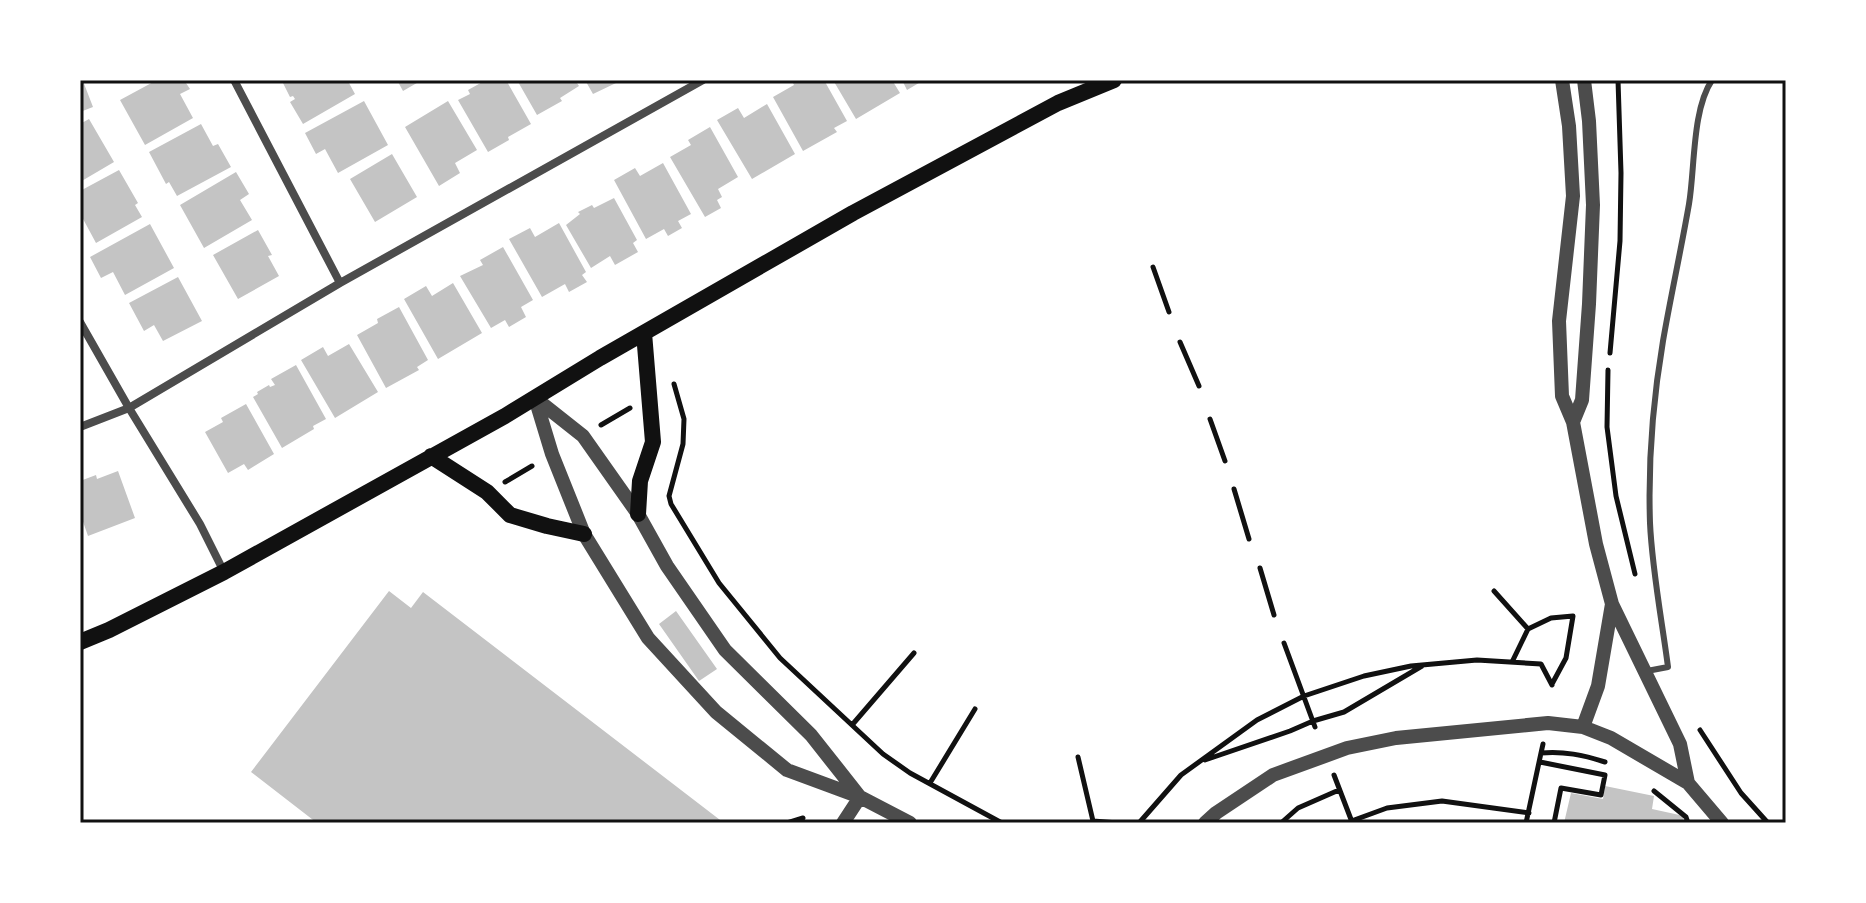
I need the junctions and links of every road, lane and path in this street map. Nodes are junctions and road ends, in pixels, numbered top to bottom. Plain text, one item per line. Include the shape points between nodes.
1 (234, 80) edge
2 (703, 80) edge
3 (1114, 80) edge
4 (1562, 80) edge
5 (1584, 80) edge
6 (1712, 80) edge
7 (1153, 267) dead end
8 (340, 283) junction
9 (1169, 312) dead end
10 (80, 322) edge
11 (644, 333) junction
12 (1180, 342) dead end
13 (674, 384) dead end
14 (1199, 386) dead end
15 (535, 398) junction
16 (635, 406) dead end
17 (129, 408) junction
18 (1210, 419) dead end
19 (1573, 422) junction
20 (601, 425) dead end
21 (80, 427) edge
22 (431, 456) junction
23 (1225, 461) dead end
24 (532, 466) dead end
25 (501, 484) dead end
26 (1234, 489) dead end
27 (638, 514) junction
28 (584, 534) junction
29 (1249, 539) dead end
30 (1260, 568) dead end
31 (224, 572) junction
32 (1494, 591) dead end
33 (1612, 604) junction
34 (1274, 615) dead end
35 (1528, 629) junction
36 (80, 642) edge
37 (1284, 643) dead end
38 (914, 653) dead end
39 (1512, 661) junction
40 (1424, 665) junction
41 (1644, 672) junction
42 (1304, 696) junction
43 (975, 709) dead end
44 (1314, 724) junction
45 (852, 725) junction
46 (1583, 727) junction
47 (1544, 742) dead end
48 (1541, 753) junction
49 (1078, 757) dead end
50 (1540, 762) junction
51 (1197, 763) junction
52 (1611, 764) dead end
53 (1333, 772) dead end
54 (930, 783) junction
55 (1688, 783) junction
56 (1644, 784) dead end
57 (1339, 790) junction
58 (860, 797) junction
59 (1529, 813) junction
60 (803, 818) dead end
61 (1090, 822) edge
62 (1350, 822) edge
63 (787, 823) edge
64 (843, 823) edge
65 (910, 823) edge
66 (1002, 823) edge
67 (1118, 823) edge
68 (1139, 823) edge
69 (1205, 823) edge
70 (1281, 823) edge
71 (1526, 823) edge
72 (1554, 823) edge
73 (1688, 823) edge
74 (1722, 823) edge

1 - 8 street
2 - 8 street
3 - 11 main road via 1058,103 866,206
4 - 19 street via 1573,196 1559,321 1560,370 1562,396
5 - 19 street via 1593,205 1582,400
6 - 41 lane via 1700,110 1654,416 1650,526 1668,667
7 - 9 path
8 - 17 street
10 - 17 street
11 - 15 main road
11 - 27 main road via 653,442 640,481
12 - 14 path
13 - 45 path via 684,419 671,504 719,583 780,658
15 - 22 main road
15 - 27 street via 583,436
15 - 28 street
16 - 20 path
17 - 21 street
17 - 31 street
18 - 23 path
19 - 33 street
22 - 28 main road via 487,492 510,515
22 - 31 main road
24 - 25 path
26 - 29 path
27 - 58 street via 725,650 811,735
28 - 58 street via 648,638 716,712 787,770
30 - 34 path
31 - 36 main road
32 - 35 path
33 - 41 street
33 - 46 street via 1598,686
35 - 39 path
35 - 39 path via 1551,618 1573,616 1566,658 1552,685 1541,664
37 - 42 path
38 - 45 path
39 - 40 path
40 - 42 path via 1364,676
40 - 44 path
41 - 55 street via 1680,744
42 - 44 path
42 - 51 path via 1257,720
43 - 54 path
44 - 51 path
45 - 54 path via 883,754
46 - 55 street
46 - 69 street via 1548,723 1466,730 1347,748 1273,775
47 - 48 path
48 - 50 path
48 - 52 path via 1579,754
49 - 61 path
50 - 59 path
50 - 72 path via 1605,775 1601,795 1561,788
51 - 68 path
53 - 57 path
54 - 66 path
55 - 74 street
56 - 73 path
57 - 62 path
57 - 70 path via 1298,808
58 - 64 street
58 - 65 street
59 - 62 path via 1442,801 1387,808
59 - 71 path
60 - 63 path
61 - 67 path

